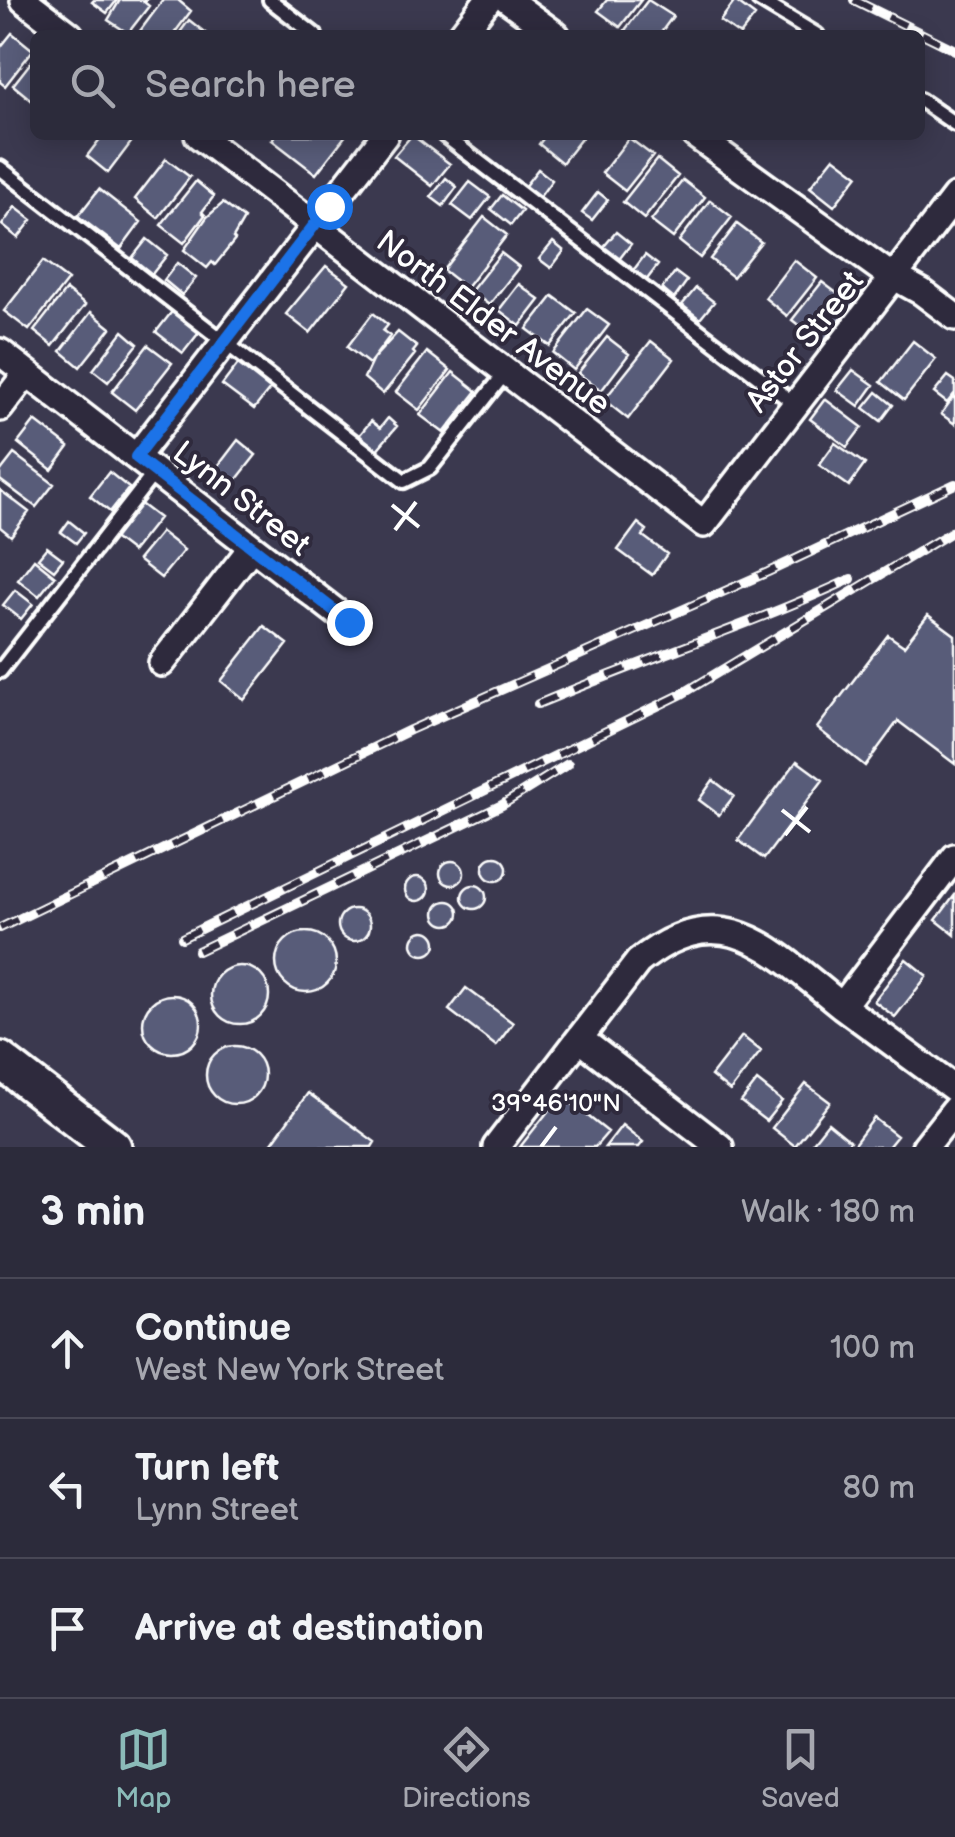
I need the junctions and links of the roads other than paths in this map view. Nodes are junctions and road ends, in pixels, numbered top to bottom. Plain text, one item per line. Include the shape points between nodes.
1 (24, 0) edge
2 (270, 0) edge
3 (488, 0) edge
4 (508, 0) edge
5 (759, 0) edge
6 (63, 30) edge
7 (309, 30) edge
8 (465, 30) edge
9 (549, 30) edge
10 (809, 30) edge
11 (925, 103) edge
12 (955, 124) edge
13 (204, 140) edge
14 (380, 140) edge
15 (451, 140) edge
16 (702, 140) edge
17 (0, 168) edge
18 (955, 197) edge
19 (314, 225) junction
20 (894, 277) junction
21 (955, 318) edge
22 (225, 340) junction
23 (0, 352) edge
24 (506, 372) junction
25 (28, 373) junction
26 (796, 405) junction
27 (0, 408) edge
28 (146, 464) junction
29 (704, 524) joint
30 (252, 547) junction
31 (349, 622) dead end
32 (162, 663) dead end
33 (0, 671) edge
34 (955, 858) edge
35 (842, 1006) junction
36 (580, 1039) junction
37 (5, 1071) edge
38 (955, 1089) edge
39 (955, 1109) edge
40 (113, 1147) edge
41 (496, 1147) edge
42 (720, 1147) edge
43 (926, 1147) edge

1 - 6 street
2 - 7 lane
3 - 8 street
4 - 9 street
5 - 10 lane
11 - 12 lane
13 - 19 street, North Elder Avenue
14 - 19 street
15 - 26 lane
16 - 20 street
17 - 22 lane
18 - 20 street, Astor Street
19 - 22 street
19 - 24 street, North Elder Avenue
20 - 21 street
20 - 26 street, Astor Street
22 - 24 lane via 404,481 430,468
22 - 28 street
23 - 25 street, Lynn Street
24 - 29 street, North Elder Avenue
25 - 27 street
25 - 28 street, Lynn Street
26 - 29 street, Astor Street
28 - 30 street, Lynn Street
28 - 33 lane
30 - 31 street, Lynn Street
30 - 32 street
34 - 35 street
35 - 36 street via 763,943 704,930 662,944 638,962
35 - 38 street
36 - 41 street
36 - 42 street
37 - 40 main road
39 - 43 street

